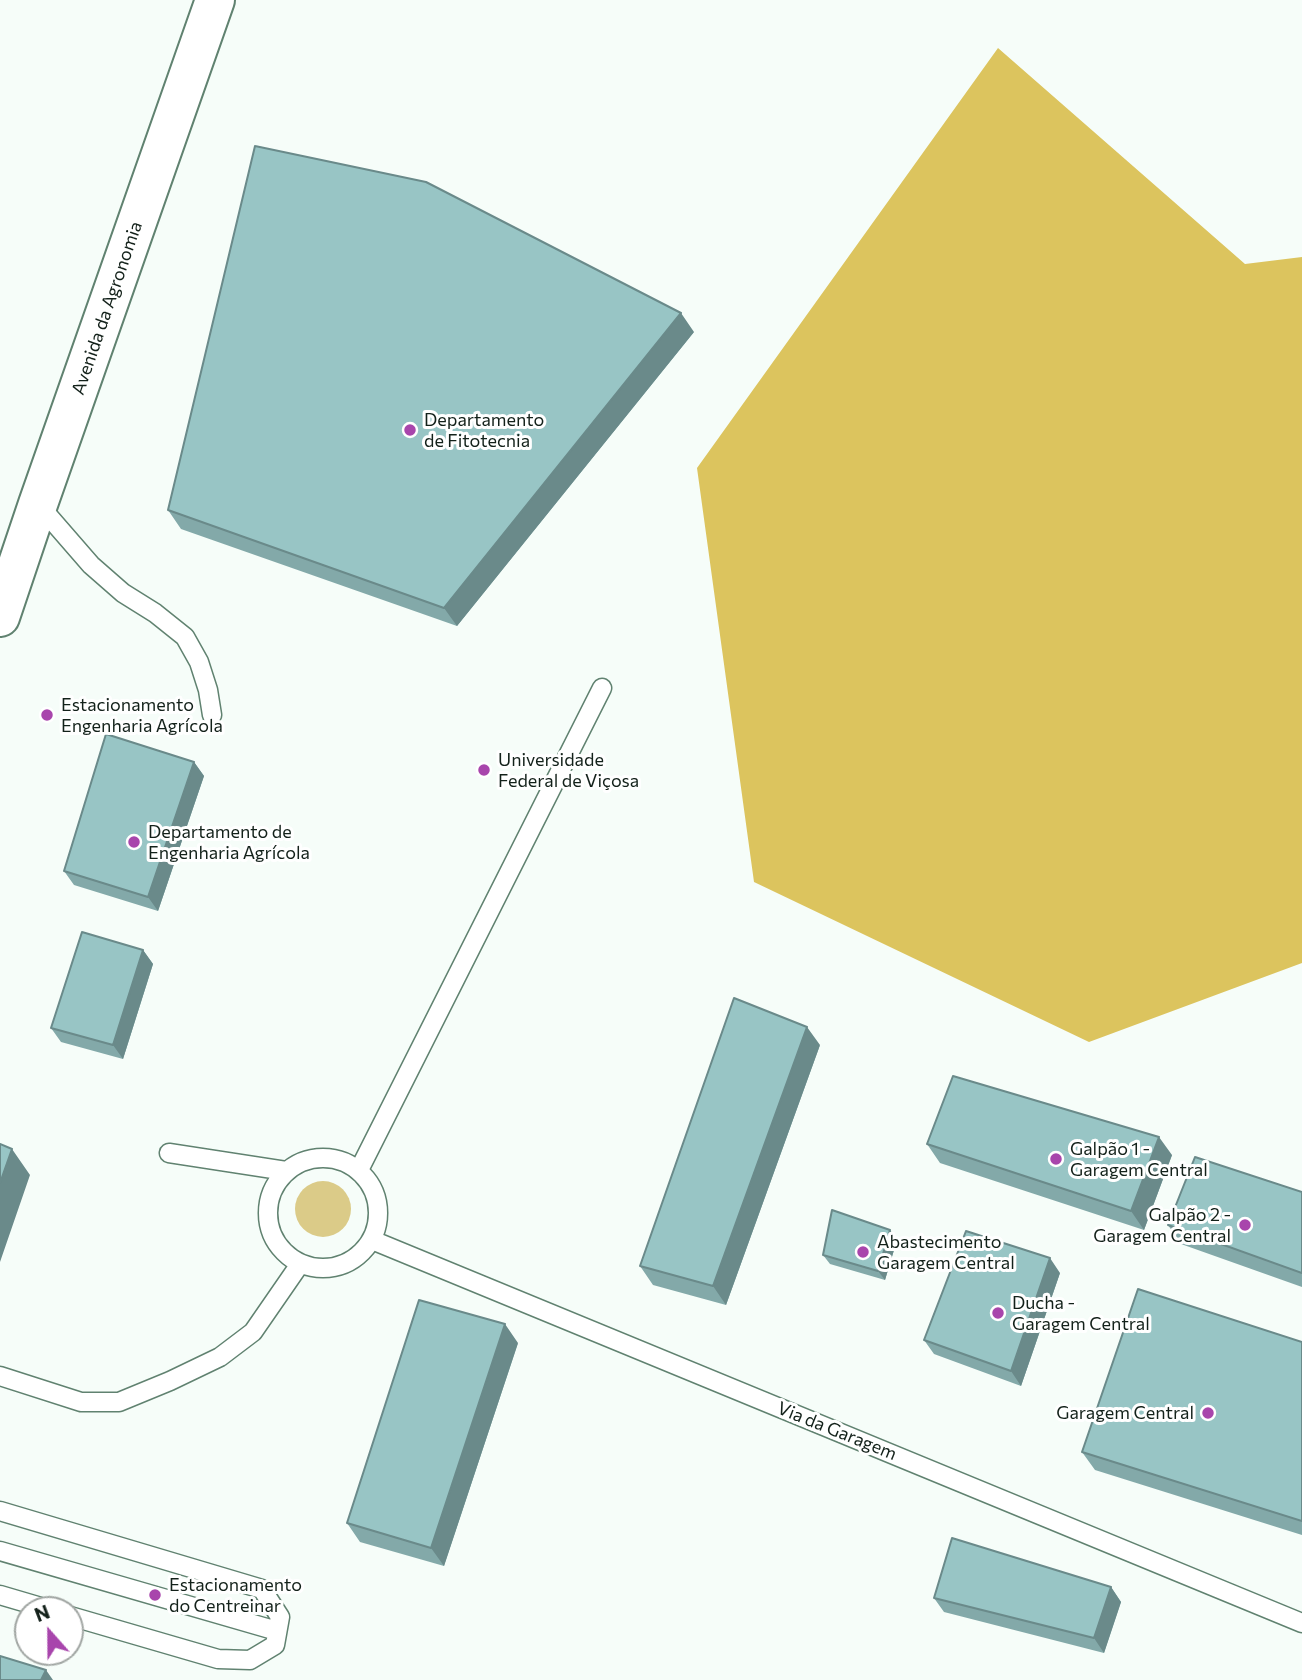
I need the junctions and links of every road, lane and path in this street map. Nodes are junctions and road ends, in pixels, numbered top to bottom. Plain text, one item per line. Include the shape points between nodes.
1 (215, 0) edge
2 (38, 504) junction
3 (0, 617) edge
4 (602, 688) dead end
5 (212, 715) dead end
6 (169, 1153) dead end
7 (359, 1170) junction
8 (286, 1171) junction
9 (372, 1240) junction
10 (300, 1264) junction
11 (0, 1376) edge
12 (0, 1511) edge
13 (0, 1551) edge
14 (84, 1620) edge
15 (1302, 1623) edge
16 (277, 1631) junction

1 - 2 street, Avenida da Agronomia
2 - 3 street, Avenida da Agronomia
2 - 5 lane via 91,565 185,637 199,662
4 - 7 lane
6 - 8 lane
7 - 8 lane via 346,1162 315,1158
7 - 9 lane via 377,1197 379,1212
8 - 10 lane via 269,1198 267,1213 276,1244
9 - 10 lane via 360,1255 332,1268
9 - 15 lane, Via da Garagem
10 - 11 lane via 253,1332 220,1357 119,1402 81,1402
12 - 16 lane via 262,1589 280,1617
13 - 16 lane
14 - 16 lane via 218,1659 250,1660 275,1645

